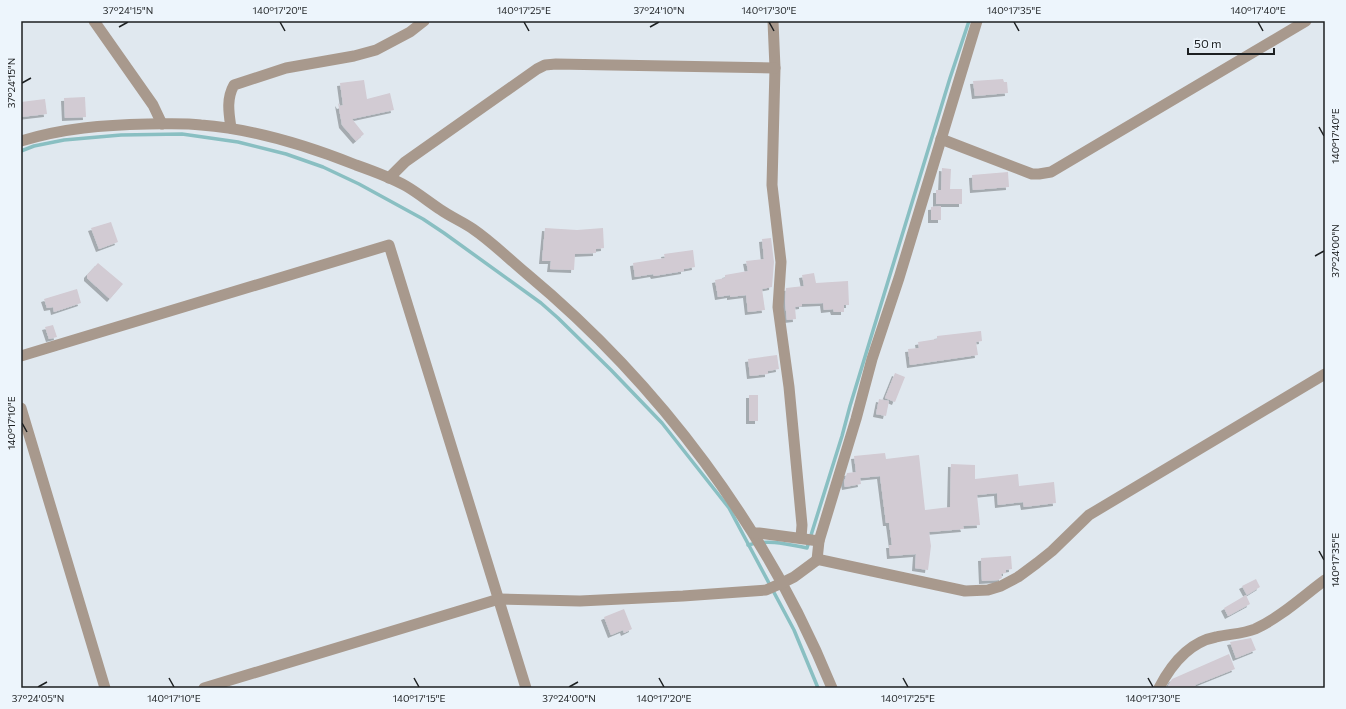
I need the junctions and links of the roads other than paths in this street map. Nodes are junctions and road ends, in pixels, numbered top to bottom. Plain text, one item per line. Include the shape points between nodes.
1 (94, 21) edge
2 (424, 21) edge
3 (773, 21) edge
4 (977, 21) edge
5 (1306, 21) edge
6 (775, 68) junction
7 (162, 124) junction
8 (231, 128) junction
9 (942, 139) junction
10 (21, 142) edge
11 (389, 178) junction
12 (21, 356) edge
13 (1325, 374) edge
14 (21, 408) edge
15 (754, 533) junction
16 (801, 538) junction
17 (820, 541) junction
18 (817, 560) junction
19 (1325, 580) edge
20 (779, 584) junction
21 (499, 599) junction
22 (105, 688) edge
23 (204, 688) edge
24 (526, 688) edge
25 (832, 688) edge
26 (1159, 688) edge

1 - 7 street via 153,105
2 - 8 street via 410,32 376,50 286,68 234,85 228,108
3 - 6 street
4 - 9 street
5 - 9 street via 1051,172 1032,174
6 - 11 street via 545,65 405,162
6 - 16 street via 772,185 781,262 778,307 789,387 802,525
7 - 8 street
7 - 10 street via 94,126
8 - 11 street via 303,144
9 - 17 street via 872,359
11 - 15 street via 407,186 474,230 547,291 602,342 660,406 721,484
12 - 21 street via 389,245
13 - 18 street via 1089,515 1037,564 1001,586 988,590 965,590
14 - 22 street
15 - 16 street
15 - 20 street
16 - 17 street
17 - 18 street
18 - 20 street
19 - 26 street via 1274,619 1262,625 1195,644 1170,670
20 - 21 street via 766,590 683,596 580,601
20 - 25 street via 822,663
21 - 23 street
21 - 24 street

